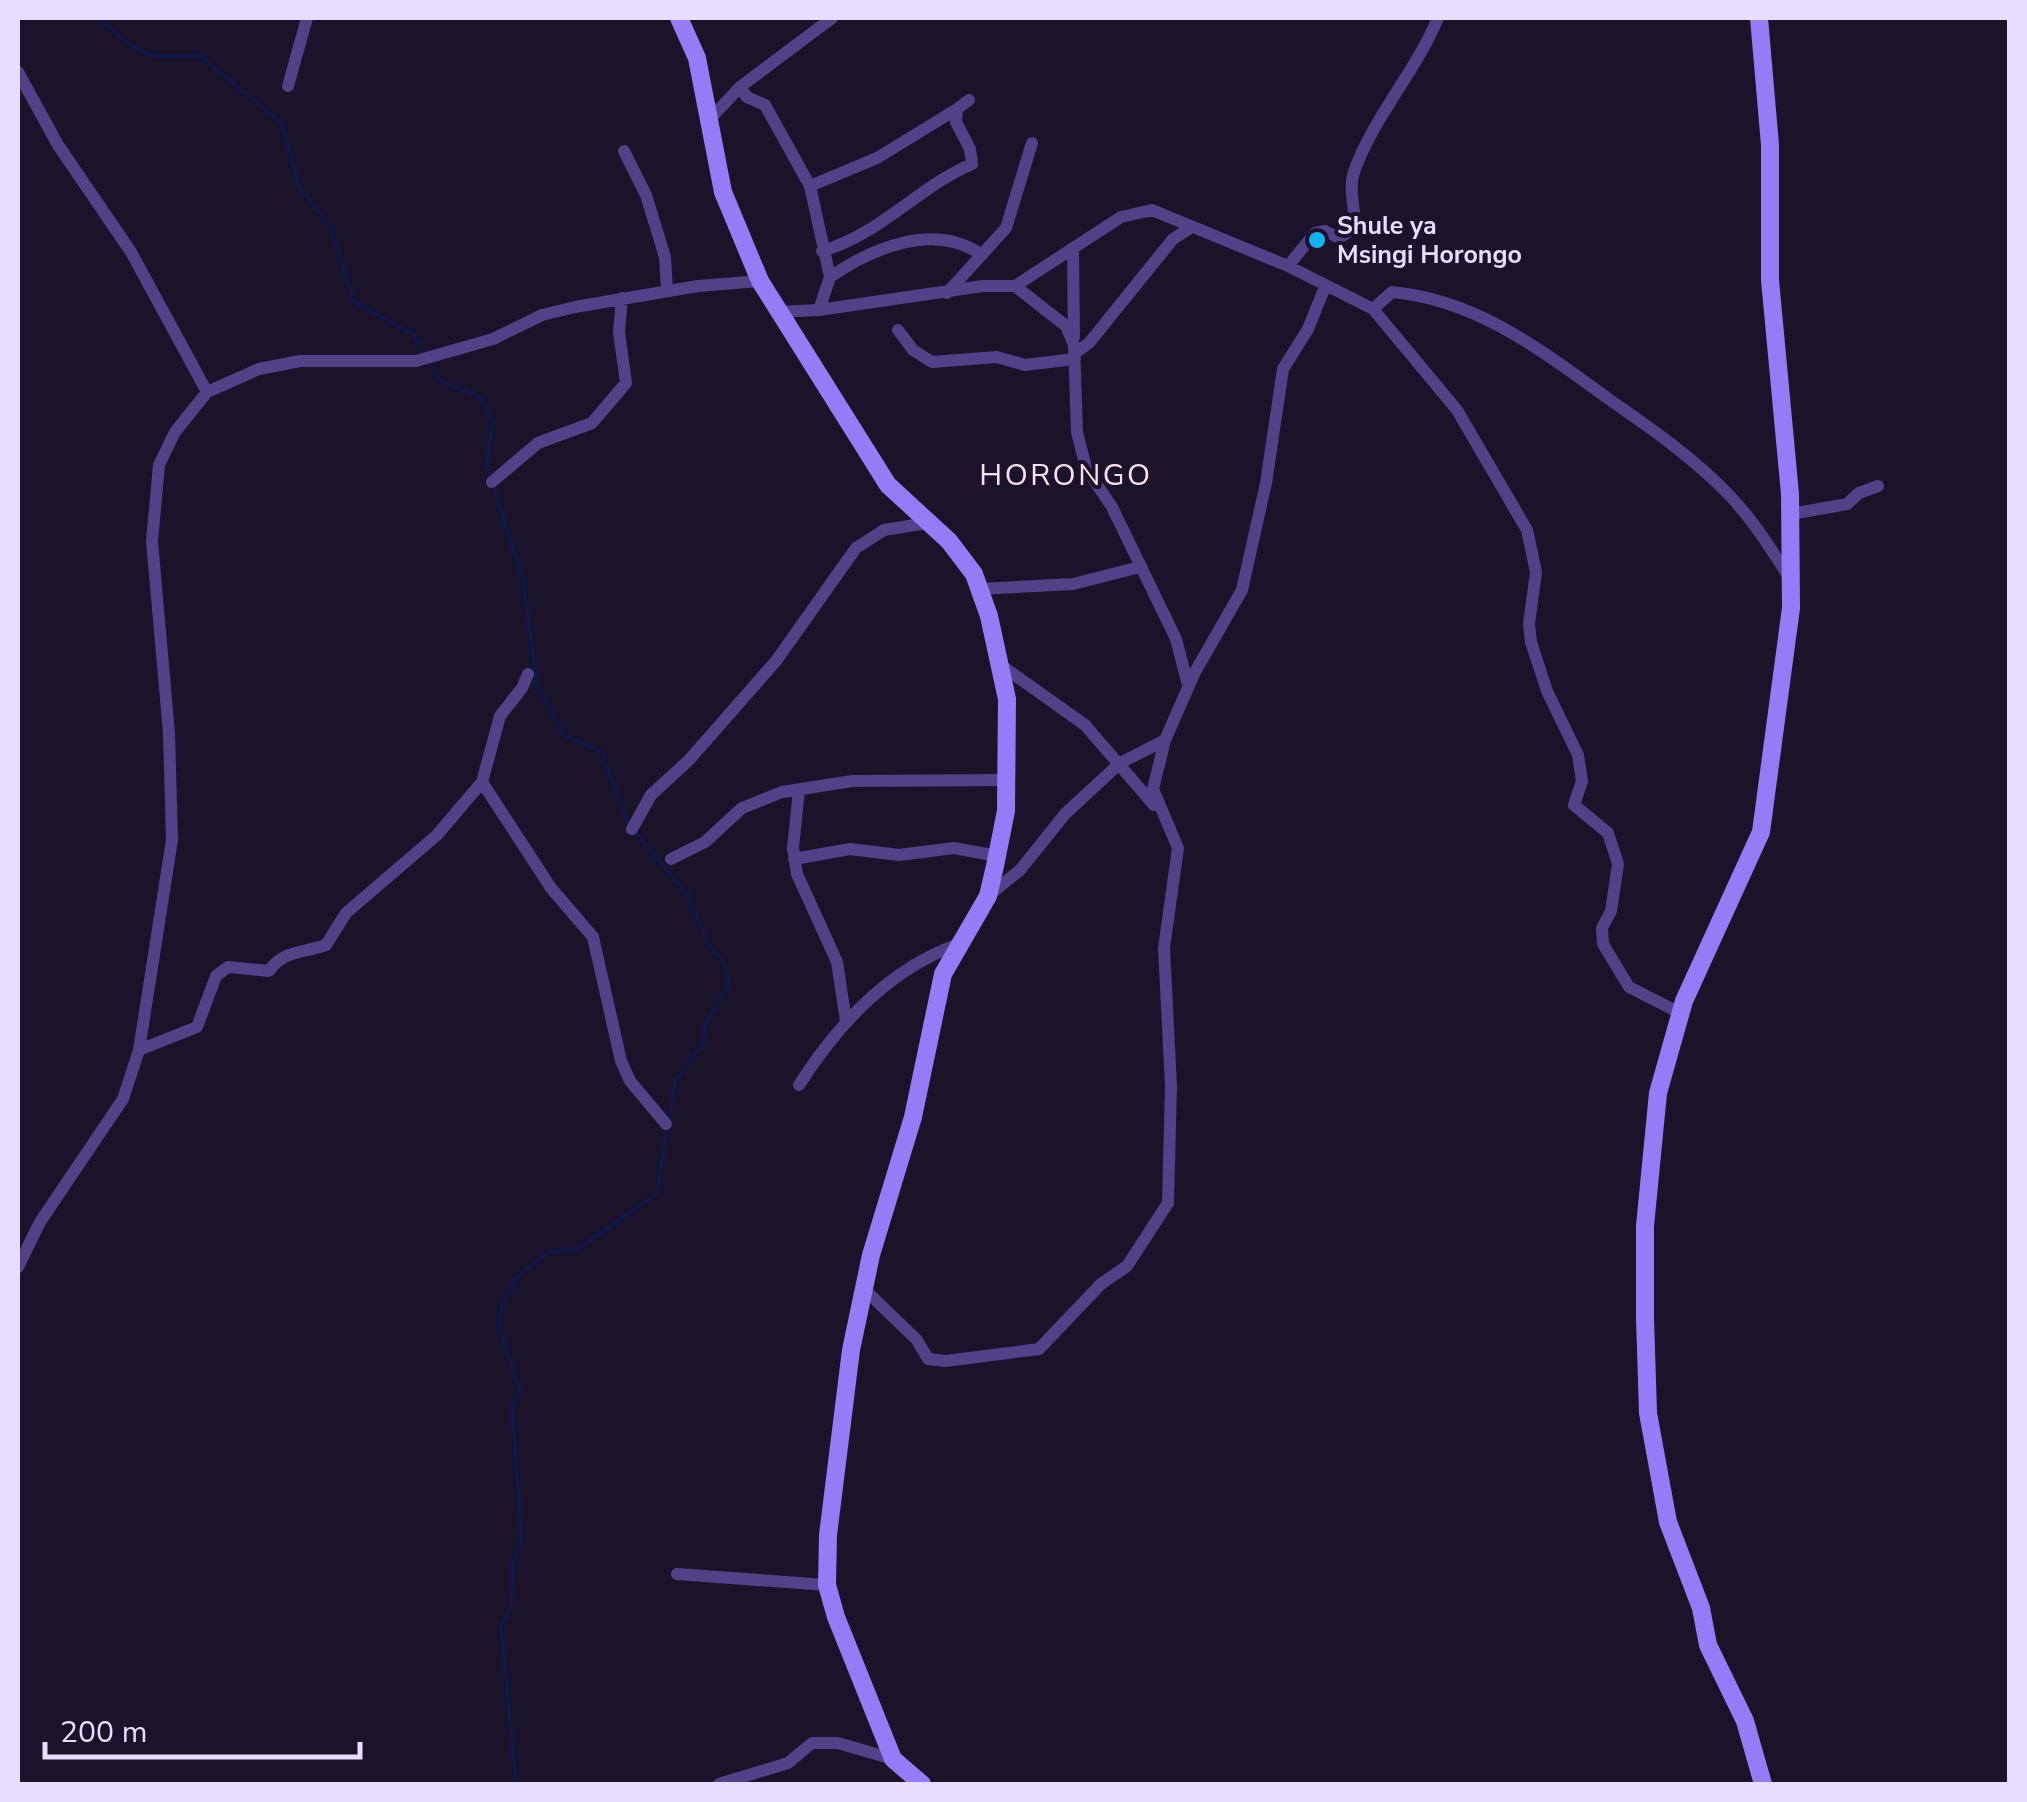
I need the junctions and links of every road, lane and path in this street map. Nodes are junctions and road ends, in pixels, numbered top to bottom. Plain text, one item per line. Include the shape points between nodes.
1 (307, 18) edge
2 (679, 18) edge
3 (832, 18) edge
4 (1438, 18) edge
5 (1759, 18) edge
6 (18, 72) edge
7 (288, 86) dead end
8 (740, 87) junction
9 (708, 121) junction
10 (1032, 142) dead end
11 (624, 151) dead end
12 (810, 186) junction
13 (1190, 228) junction
14 (1073, 248) junction
15 (822, 251) junction
16 (982, 255) junction
17 (1288, 266) junction
18 (830, 277) junction
19 (760, 281) junction
20 (1014, 286) junction
21 (1326, 287) junction
22 (667, 290) junction
23 (947, 292) junction
24 (622, 298) junction
25 (1372, 309) junction
26 (819, 310) junction
27 (777, 312) junction
28 (898, 330) dead end
29 (1074, 353) junction
30 (207, 392) junction
31 (492, 482) dead end
32 (1878, 486) dead end
33 (1790, 514) junction
34 (928, 523) junction
35 (1140, 566) junction
36 (1789, 577) junction
37 (980, 589) junction
38 (1002, 666) junction
39 (528, 674) dead end
40 (1188, 685) junction
41 (1165, 740) junction
42 (1120, 764) junction
43 (1006, 780) junction
44 (482, 782) junction
45 (799, 790) junction
46 (1158, 810) junction
47 (632, 828) dead end
48 (997, 856) junction
49 (671, 859) dead end
50 (794, 859) junction
51 (988, 896) junction
52 (959, 944) junction
53 (1680, 1013) junction
54 (846, 1021) junction
55 (139, 1050) junction
56 (799, 1085) dead end
57 (666, 1124) dead end
58 (18, 1267) edge
59 (862, 1288) junction
60 (678, 1574) dead end
61 (828, 1585) junction
62 (893, 1759) junction
63 (718, 1784) edge
64 (922, 1784) edge
65 (1762, 1784) edge

1 - 7 street
2 - 9 street via 697,58
3 - 8 street
4 - 17 street via 1354,171 1352,230 1339,238 1315,233
5 - 33 street via 1770,145 1771,298
6 - 30 street via 131,252
8 - 9 street
8 - 12 street via 765,105
9 - 19 street via 723,192
10 - 16 street via 1014,214
11 - 22 street via 666,257
12 - 15 street
12 - 15 street via 877,158 963,105 956,122 972,164 944,176 876,228
13 - 14 street via 1146,210 1121,217
13 - 17 street
13 - 29 street
14 - 20 street
14 - 29 street
15 - 18 street
16 - 18 street via 954,238 908,241
16 - 23 street
17 - 21 street
18 - 26 street
19 - 22 street
19 - 27 street
20 - 23 street
20 - 29 street via 1060,319
21 - 25 street
21 - 40 street via 1283,369 1242,590
22 - 24 street
23 - 26 street
24 - 30 street via 542,316 416,360 281,364
24 - 31 street via 626,383 592,423 538,443
25 - 36 street via 1392,292 1449,304 1548,353 1702,469 1756,527
25 - 53 street via 1457,410 1521,514 1535,556 1531,642 1582,772 1574,804 1608,833 1618,864 1603,944 1629,987
26 - 27 street
27 - 34 street via 880,473
28 - 29 street via 932,362 996,357 1025,365
29 - 35 street via 1079,449
30 - 55 street via 165,448 156,485 152,541 174,809
32 - 33 street via 1847,504
33 - 36 street
34 - 37 street via 966,562
34 - 47 street via 884,530 856,548 776,661 651,795
35 - 37 street via 1088,582
35 - 40 street via 1176,639
36 - 53 street via 1761,832
37 - 38 street
38 - 42 street via 1085,725
38 - 43 street
39 - 44 street via 500,716
40 - 41 street
41 - 42 street
41 - 46 street via 1153,778
42 - 46 street
42 - 51 street
43 - 45 street via 852,781
43 - 48 street
44 - 55 street via 437,835 346,913 326,945 276,960 269,971 228,967 216,976 197,1028
44 - 57 street via 593,937 620,1061
45 - 49 street via 742,808 705,842
45 - 50 street
46 - 59 street via 1178,848 1164,948 1172,1086 1164,1216 1127,1266 1032,1351 928,1359
48 - 50 street via 954,848 899,854 850,849
48 - 51 street
50 - 54 street via 837,962
51 - 52 street
52 - 54 street via 927,955
52 - 59 street via 943,974 913,1117
53 - 65 street via 1658,1093 1649,1170 1648,1413 1668,1522 1708,1645 1745,1721
54 - 56 street
55 - 58 street via 124,1099 40,1222
59 - 61 street via 833,1488
60 - 61 street
61 - 62 street
62 - 63 street via 838,1743 812,1743 788,1763
62 - 64 street

